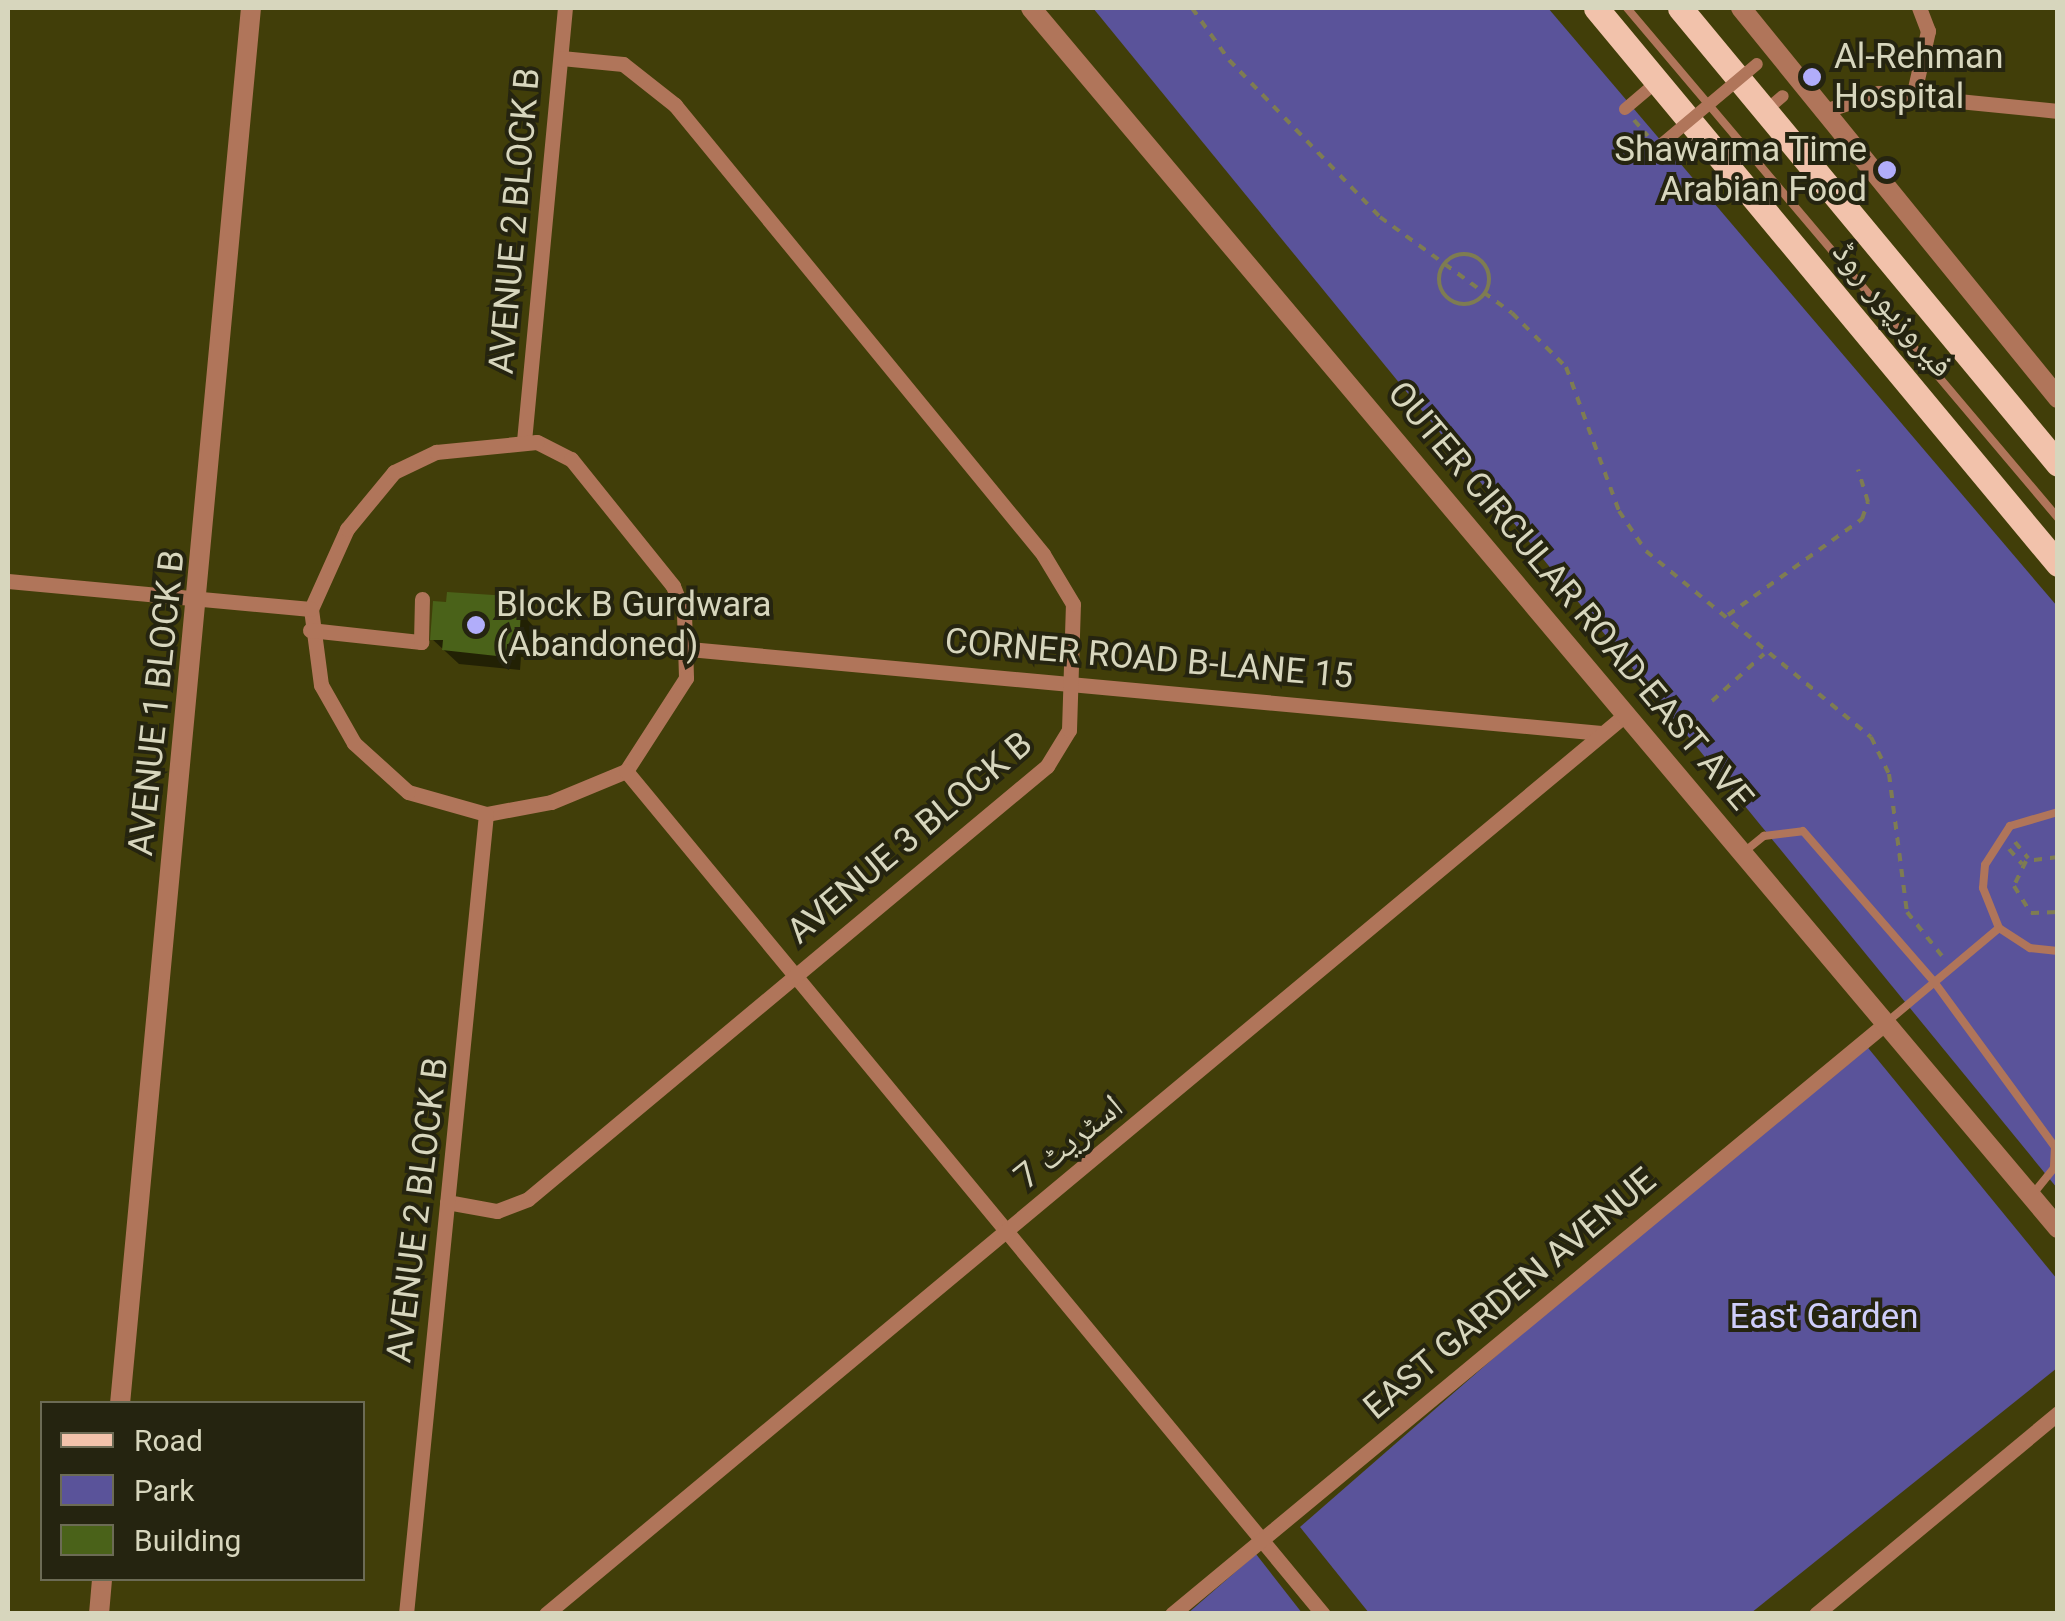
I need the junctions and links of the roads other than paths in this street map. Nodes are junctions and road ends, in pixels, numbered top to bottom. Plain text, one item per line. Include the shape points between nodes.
1 (251, 8) edge
2 (564, 8) edge
3 (1031, 8) edge
4 (1596, 8) edge
5 (1628, 8) edge
6 (1680, 8) edge
7 (1741, 8) edge
8 (1919, 8) edge
9 (561, 58) junction
10 (1757, 64) dead end
11 (1658, 81) junction
12 (1914, 97) junction
13 (1625, 110) road end
14 (1824, 111) junction
15 (2058, 111) edge
16 (1658, 147) road end
17 (2058, 398) edge
18 (524, 440) junction
19 (2058, 464) edge
20 (2058, 518) edge
21 (2058, 564) edge
22 (8, 581) edge
23 (201, 599) junction
24 (422, 599) dead end
25 (311, 609) junction
26 (310, 630) junction
27 (689, 648) junction
28 (1072, 683) junction
29 (1625, 715) junction
30 (1601, 734) junction
31 (626, 770) junction
32 (2058, 812) edge
33 (486, 814) junction
34 (1744, 852) junction
35 (1999, 928) junction
36 (2058, 951) edge
37 (794, 974) junction
38 (1935, 983) junction
39 (1887, 1022) junction
40 (2031, 1196) junction
41 (446, 1202) junction
42 (2058, 1228) edge
43 (1007, 1232) junction
44 (120, 1401) edge
45 (2058, 1413) edge
46 (1260, 1540) junction
47 (102, 1581) edge
48 (98, 1614) edge
49 (406, 1614) edge
50 (546, 1614) edge
51 (1172, 1614) edge
52 (1323, 1614) edge
53 (1816, 1614) edge

1 - 23 street, AVENUE 1 BLOCK B
2 - 9 street, AVENUE 2 BLOCK B
3 - 29 street, OUTER CIRCULAR ROAD-EAST AVE
4 - 11 main road, فیروزپور روڈ
5 - 20 lane
6 - 19 main road, فیروزپور روڈ via 1773,104
7 - 14 street
8 - 12 street via 1928,31
9 - 18 street, AVENUE 2 BLOCK B
9 - 28 street, AVENUE 3 BLOCK B via 623,64 675,105 1019,524 1073,604
10 - 16 street, bridge
11 - 13 street
11 - 21 main road, فیروزپور روڈ
12 - 14 street via 1855,97
12 - 15 street
14 - 17 street
18 - 25 street via 436,452 394,472 347,529
18 - 27 street via 571,459 618,514 673,586
22 - 23 street
23 - 25 street
23 - 44 street, AVENUE 1 BLOCK B
24 - 26 street via 421,642
25 - 26 street
26 - 33 street via 321,686 378,770 408,792
27 - 28 street, CORNER ROAD B-LANE 15
27 - 31 street via 665,718
28 - 30 street, CORNER ROAD B-LANE 15
28 - 37 street, AVENUE 3 BLOCK B via 1069,730 1046,766
29 - 30 street, اسٹریٹ 7
29 - 34 street, OUTER CIRCULAR ROAD-EAST AVE
30 - 43 street, اسٹریٹ 7
31 - 33 street via 551,802
31 - 37 street
32 - 35 lane via 2006,830 1983,888
33 - 41 street, AVENUE 2 BLOCK B via 460,1136
34 - 38 lane via 1764,836 1802,830
34 - 39 street, OUTER CIRCULAR ROAD-EAST AVE
35 - 36 lane via 2030,948
35 - 38 lane
37 - 41 street, AVENUE 3 BLOCK B via 528,1200 497,1211
37 - 43 street
38 - 39 lane
38 - 40 lane via 2055,1147 2054,1168
39 - 40 street, OUTER CIRCULAR ROAD-EAST AVE
39 - 46 street, EAST GARDEN AVENUE
40 - 42 street, OUTER CIRCULAR ROAD-EAST AVE
41 - 49 street, AVENUE 2 BLOCK B
43 - 46 street
43 - 50 street, اسٹریٹ 7
45 - 53 street
46 - 51 street, EAST GARDEN AVENUE
46 - 52 street
47 - 48 street

